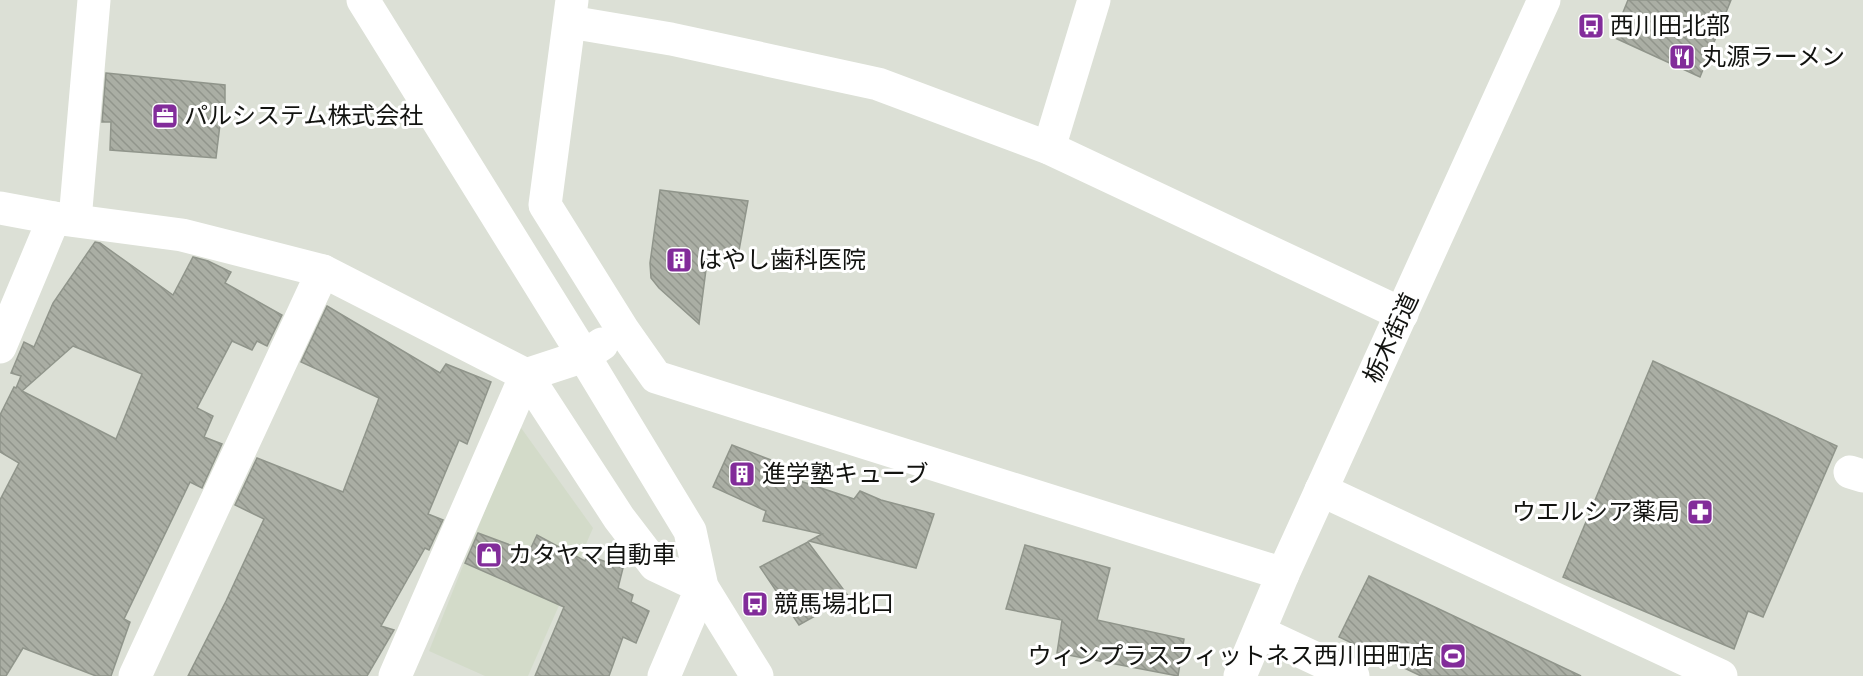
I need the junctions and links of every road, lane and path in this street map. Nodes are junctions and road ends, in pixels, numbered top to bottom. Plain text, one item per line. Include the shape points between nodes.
1 (94, 0) edge
2 (363, 0) edge
3 (1094, 0) edge
4 (1544, 0) edge
5 (571, 11) edge
6 (1049, 148) junction
7 (0, 208) edge
8 (65, 219) junction
9 (323, 271) junction
10 (1402, 314) junction
11 (623, 330) junction
12 (0, 347) edge
13 (584, 356) junction
14 (526, 375) junction
15 (1321, 490) junction
16 (1283, 574) junction
17 (702, 587) junction
18 (1259, 632) junction
19 (135, 676) edge
20 (395, 676) edge
21 (664, 676) edge
22 (757, 676) edge
23 (1240, 676) edge
24 (1353, 676) edge
25 (1721, 676) edge

1 - 8 street
2 - 13 street
3 - 6 street
4 - 10 street, 栃木街道
5 - 6 street via 671,39 878,84
5 - 11 street via 545,205
6 - 10 street
7 - 8 street
8 - 9 street via 182,235
8 - 12 street
9 - 14 street
9 - 19 street
10 - 15 street, 栃木街道
11 - 13 street
11 - 16 street via 656,377
13 - 14 street
13 - 17 street via 690,531
14 - 17 street via 619,518 655,565
14 - 20 street
15 - 16 street, 栃木街道
15 - 25 street
16 - 18 street, 栃木街道
17 - 21 street
17 - 22 street
18 - 23 street, 栃木街道
18 - 24 street

